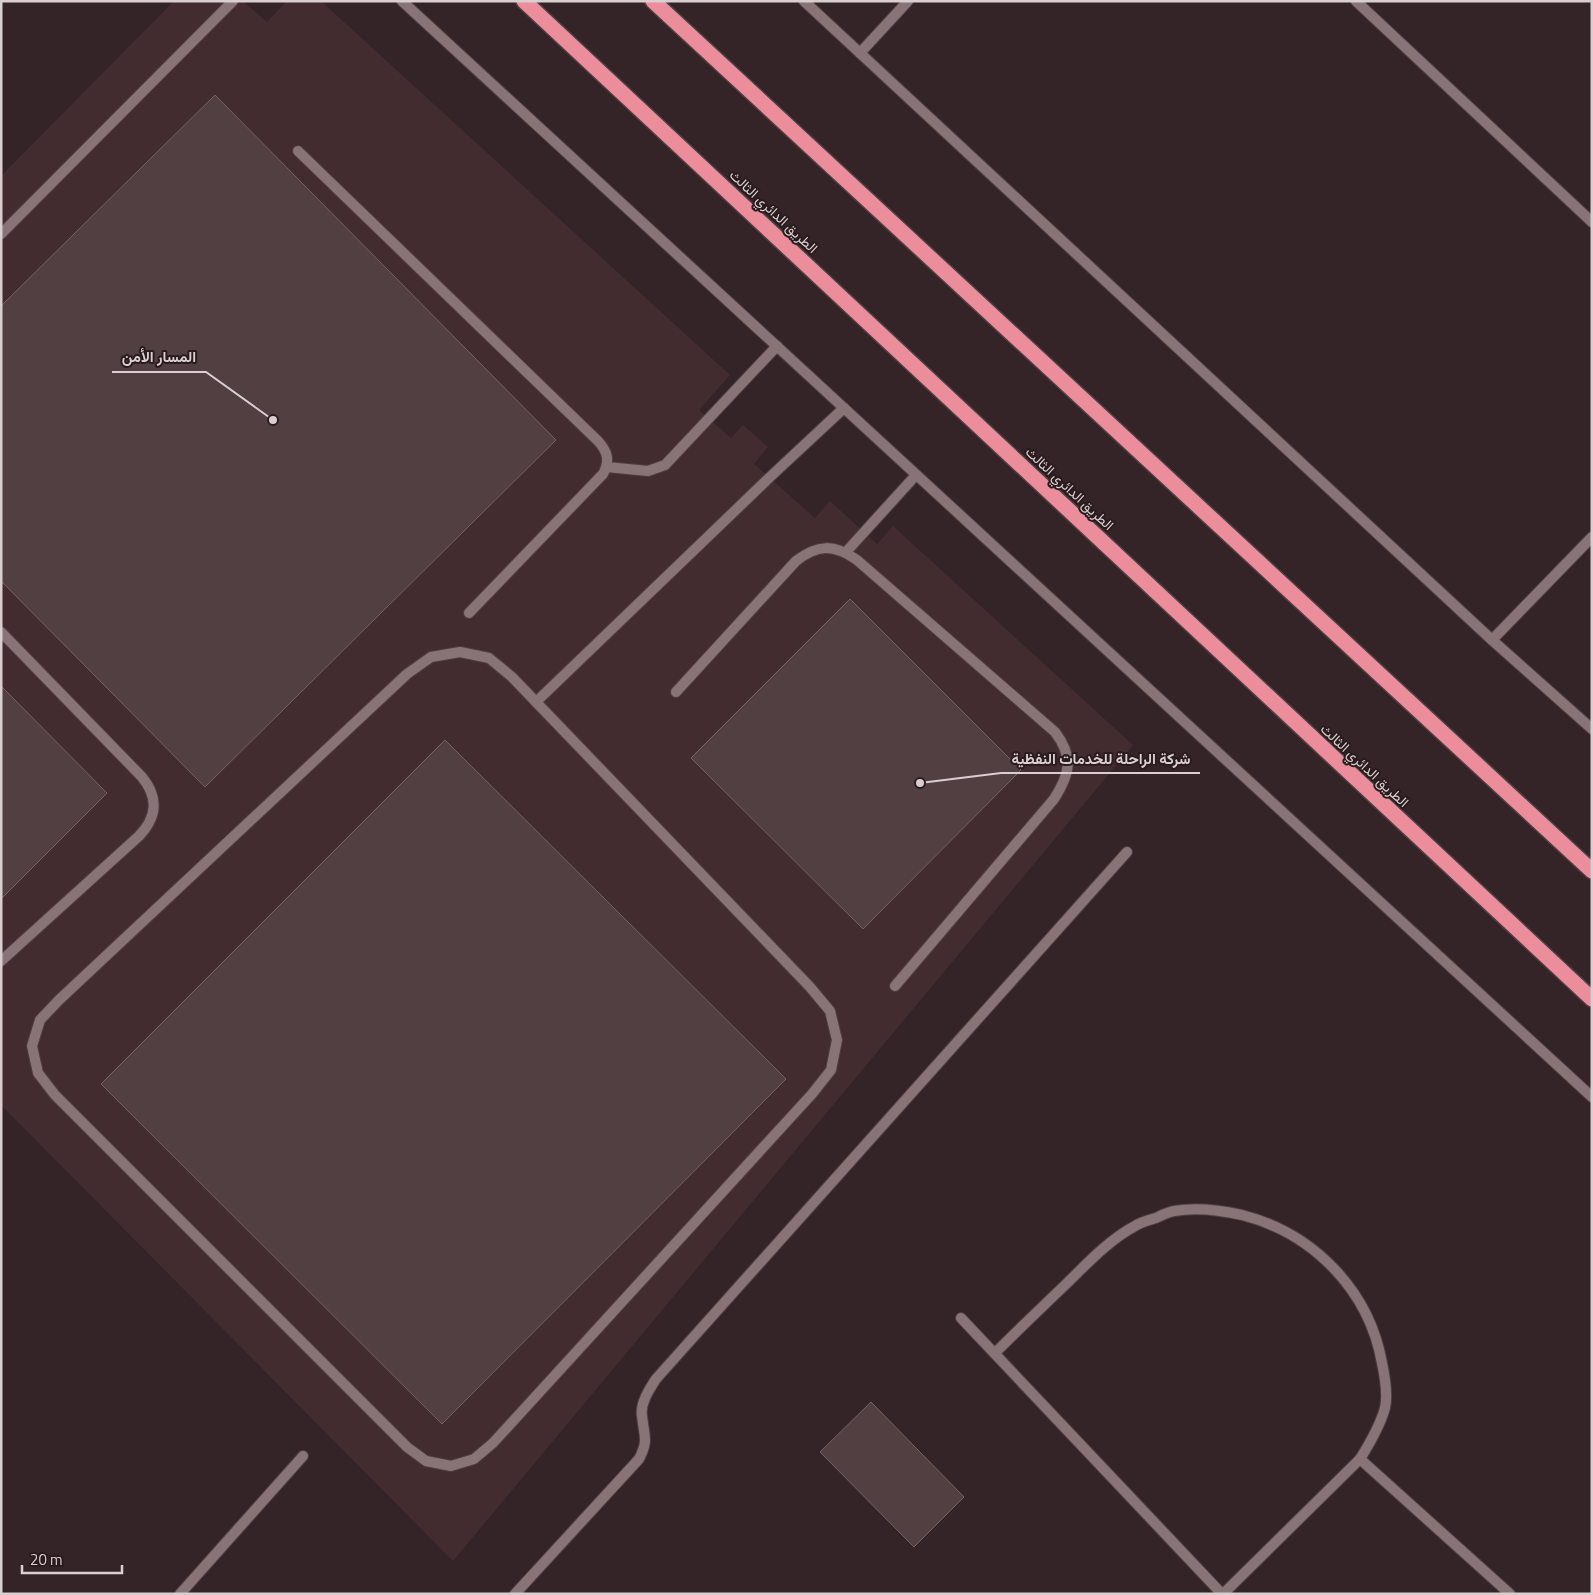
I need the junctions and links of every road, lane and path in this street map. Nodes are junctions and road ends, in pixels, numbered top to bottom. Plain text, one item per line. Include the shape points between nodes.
1 (233, 1) edge
2 (402, 1) edge
3 (524, 1) edge
4 (653, 1) edge
5 (804, 1) edge
6 (908, 1) edge
7 (1356, 1) edge
8 (860, 53) junction
9 (298, 151) dead end
10 (1592, 222) edge
11 (1, 234) edge
12 (776, 346) junction
13 (844, 408) junction
14 (607, 467) junction
15 (916, 475) junction
16 (1592, 537) edge
17 (846, 552) junction
18 (469, 613) dead end
19 (1, 632) edge
20 (1492, 640) junction
21 (676, 692) dead end
22 (536, 702) junction
23 (1592, 730) edge
24 (1127, 852) dead end
25 (1592, 871) edge
26 (1, 961) edge
27 (895, 986) dead end
28 (1592, 999) edge
29 (1592, 1097) edge
30 (962, 1318) dead end
31 (995, 1353) junction
32 (303, 1456) dead end
33 (1360, 1459) junction
34 (180, 1594) edge
35 (515, 1594) edge
36 (1223, 1594) edge
37 (1510, 1594) edge

1 - 11 street
2 - 12 street
3 - 28 highway, الطريق الدائري الثالث
4 - 25 highway
5 - 8 street
6 - 8 street
7 - 10 street
8 - 20 street
9 - 14 street via 604,448 608,457
12 - 13 street
12 - 14 street via 665,465 648,471
13 - 15 street
13 - 22 street
14 - 18 street
15 - 17 street
15 - 29 street
16 - 20 street
17 - 21 street via 820,548 796,561
17 - 27 street via 1055,732 1064,744 1068,758 1067,773 1054,799
19 - 26 street via 142,777 154,805 147,828
20 - 23 street
22 - 22 street via 489,658 460,652 431,657 407,674 59,1000 40,1020 32,1046 38,1073 55,1095 407,1447 426,1461 451,1466 474,1459 493,1443 812,1094 831,1070 837,1040 830,1010 810,987
24 - 35 street via 656,1379 643,1403 646,1438 639,1459
30 - 31 street
31 - 33 street via 1107,1245 1135,1225 1173,1211 1200,1209 1227,1211 1253,1218 1279,1227 1324,1257 1359,1300 1372,1325 1385,1379 1385,1407 1374,1437
31 - 36 street
32 - 34 street
33 - 36 street
33 - 37 street

